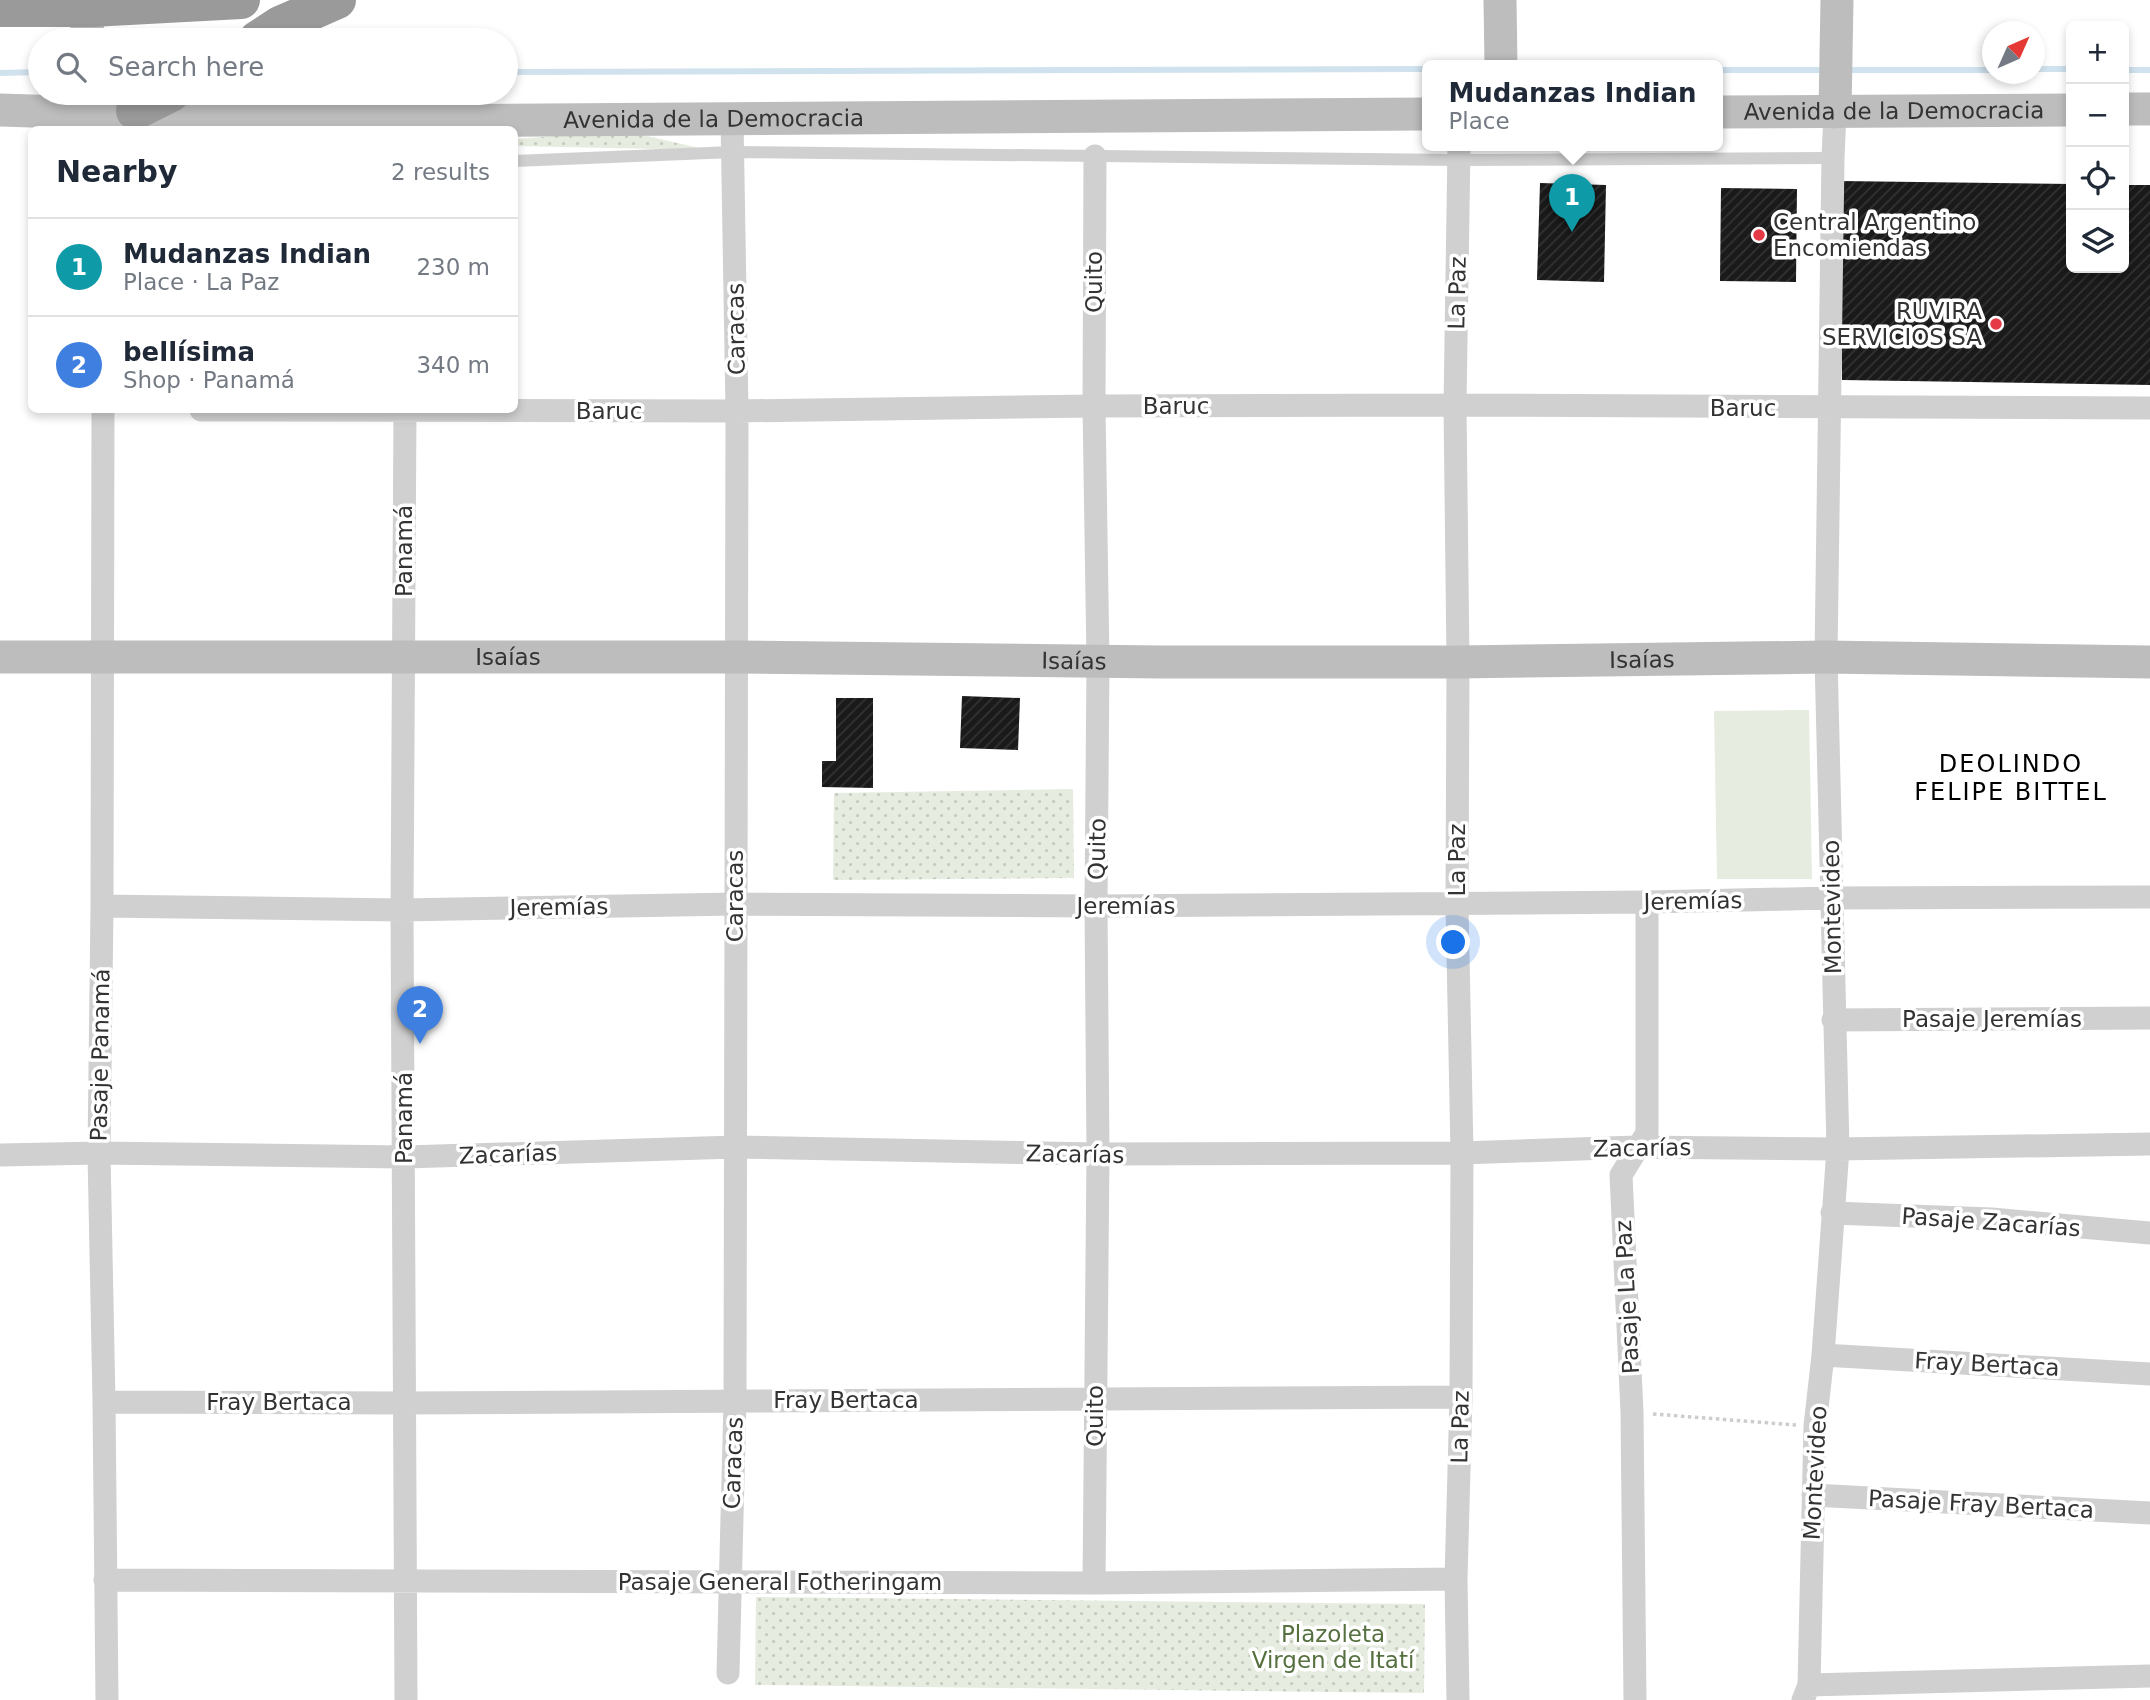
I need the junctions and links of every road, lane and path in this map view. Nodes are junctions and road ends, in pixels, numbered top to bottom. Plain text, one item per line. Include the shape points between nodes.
1 (241, 0) edge
2 (337, 0) edge
3 (1500, 0) edge
4 (1837, 0) edge
5 (0, 8) edge
6 (89, 16) edge
7 (277, 28) edge
8 (1501, 60) edge
9 (28, 100) edge
10 (147, 105) edge
11 (2129, 109) edge
12 (2150, 109) edge
13 (3, 110) edge
14 (2066, 110) edge
15 (135, 111) junction
16 (1835, 111) junction
17 (1723, 112) edge
18 (1422, 114) edge
19 (732, 119) junction
20 (95, 121) edge
21 (402, 125) edge
22 (733, 152) junction
23 (1459, 153) edge
24 (1095, 156) junction
25 (1833, 158) junction
26 (518, 161) edge
27 (1455, 405) junction
28 (1094, 406) junction
29 (2150, 408) edge
30 (1829, 409) junction
31 (518, 410) edge
32 (737, 411) junction
33 (103, 413) edge
34 (405, 413) edge
35 (0, 657) edge
36 (101, 657) junction
37 (737, 657) junction
38 (1826, 657) junction
39 (403, 658) junction
40 (1098, 662) junction
41 (1458, 662) junction
42 (2150, 662) edge
43 (2150, 897) edge
44 (1832, 898) junction
45 (1647, 902) junction
46 (735, 904) junction
47 (1457, 904) junction
48 (102, 906) junction
49 (1096, 906) junction
50 (402, 910) junction
51 (2150, 1018) edge
52 (1833, 1020) junction
53 (2150, 1143) edge
54 (736, 1147) junction
55 (1637, 1147) junction
56 (1838, 1149) junction
57 (99, 1153) junction
58 (1462, 1153) junction
59 (1098, 1154) junction
60 (0, 1155) edge
61 (405, 1157) junction
62 (1832, 1213) junction
63 (2150, 1233) edge
64 (1823, 1355) junction
65 (2150, 1374) edge
66 (1461, 1397) junction
67 (1095, 1399) junction
68 (735, 1401) junction
69 (104, 1402) junction
70 (403, 1403) junction
71 (1632, 1412) junction
72 (1815, 1426) junction
73 (1813, 1495) junction
74 (2150, 1514) edge
75 (1456, 1579) junction
76 (105, 1580) junction
77 (407, 1581) junction
78 (730, 1582) junction
79 (1094, 1583) junction
80 (728, 1672) dead end
81 (2150, 1676) edge
82 (1806, 1692) edge
83 (107, 1700) edge
84 (406, 1700) edge
85 (1458, 1700) edge
86 (1635, 1700) edge

1 - 6 highway
2 - 7 highway
3 - 8 street
4 - 16 street
5 - 6 highway
9 - 13 street
10 - 15 highway
11 - 12 street
13 - 20 street, Avenida de la Democracia
14 - 16 street, Avenida de la Democracia
15 - 20 street, Avenida de la Democracia
15 - 21 street, Avenida de la Democracia
16 - 17 street, Avenida de la Democracia
16 - 25 street, Montevideo
18 - 19 street, Avenida de la Democracia
19 - 21 street, Avenida de la Democracia
19 - 22 street, Caracas
22 - 24 lane
22 - 26 lane
22 - 32 street, Caracas
23 - 24 lane
23 - 25 lane
23 - 27 street, La Paz
24 - 28 street, Quito
25 - 30 street, Montevideo
27 - 28 street, Baruc
27 - 30 street, Baruc
27 - 41 street, La Paz
28 - 32 street, Baruc
28 - 40 street, Quito
29 - 30 street, Baruc
30 - 38 street, Montevideo
31 - 32 street, Baruc
32 - 37 street, Caracas
33 - 36 street, Pasaje Panamá
34 - 39 street, Panamá
35 - 36 street, Isaías
36 - 39 street, Isaías
36 - 48 street, Pasaje Panamá
37 - 39 street, Isaías
37 - 40 street, Isaías
37 - 46 street, Caracas
38 - 41 street, Isaías
38 - 42 street, Isaías
38 - 44 street, Montevideo
39 - 50 street, Panamá
40 - 41 street, Isaías
40 - 49 street, Quito
41 - 47 street, La Paz
43 - 44 street, Jeremías
44 - 45 street, Jeremías
44 - 52 street, Montevideo
45 - 47 street, Jeremías
45 - 55 street, Pasaje La Paz via 1647,1133
46 - 49 street, Jeremías
46 - 50 street, Jeremías
46 - 54 street, Caracas
47 - 49 street, Jeremías
47 - 58 street, La Paz
48 - 50 street, Jeremías
48 - 57 street, Pasaje Panamá
49 - 59 street, Quito
50 - 61 street, Panamá
51 - 52 street, Pasaje Jeremías
52 - 56 street, Montevideo
53 - 56 street, Zacarías
54 - 59 street, Zacarías
54 - 61 street, Zacarías
54 - 68 street, Caracas
55 - 56 street, Zacarías
55 - 58 street, Zacarías
55 - 71 street, Pasaje La Paz via 1621,1175
56 - 62 street, Montevideo
57 - 60 street, Zacarías
57 - 61 street, Zacarías
57 - 69 street, Pasaje Panamá
58 - 59 street, Zacarías
58 - 66 street, La Paz
59 - 67 street, Quito
61 - 70 street, Panamá
62 - 63 street, Pasaje Zacarías via 1990,1219
62 - 64 street, Montevideo
64 - 65 street, Fray Bertaca
64 - 72 street, Montevideo
66 - 67 street, Fray Bertaca
66 - 75 street, La Paz
67 - 68 street, Fray Bertaca
67 - 79 street, Quito
68 - 70 street, Fray Bertaca
68 - 78 street, Caracas
69 - 70 street, Fray Bertaca
69 - 76 street, Pasaje Panamá
70 - 77 street, Panamá
71 - 72 path
71 - 86 street, Pasaje La Paz
72 - 73 street, Montevideo
73 - 74 street, Pasaje Fray Bertaca
73 - 82 street, Montevideo
75 - 79 street, Pasaje General Fotheringam
75 - 85 street, La Paz
76 - 77 street, Pasaje General Fotheringam
76 - 83 street, Pasaje Panamá
77 - 78 street, Pasaje General Fotheringam
77 - 84 street, Panamá
78 - 79 street, Pasaje General Fotheringam
78 - 80 street, Caracas
81 - 82 street

